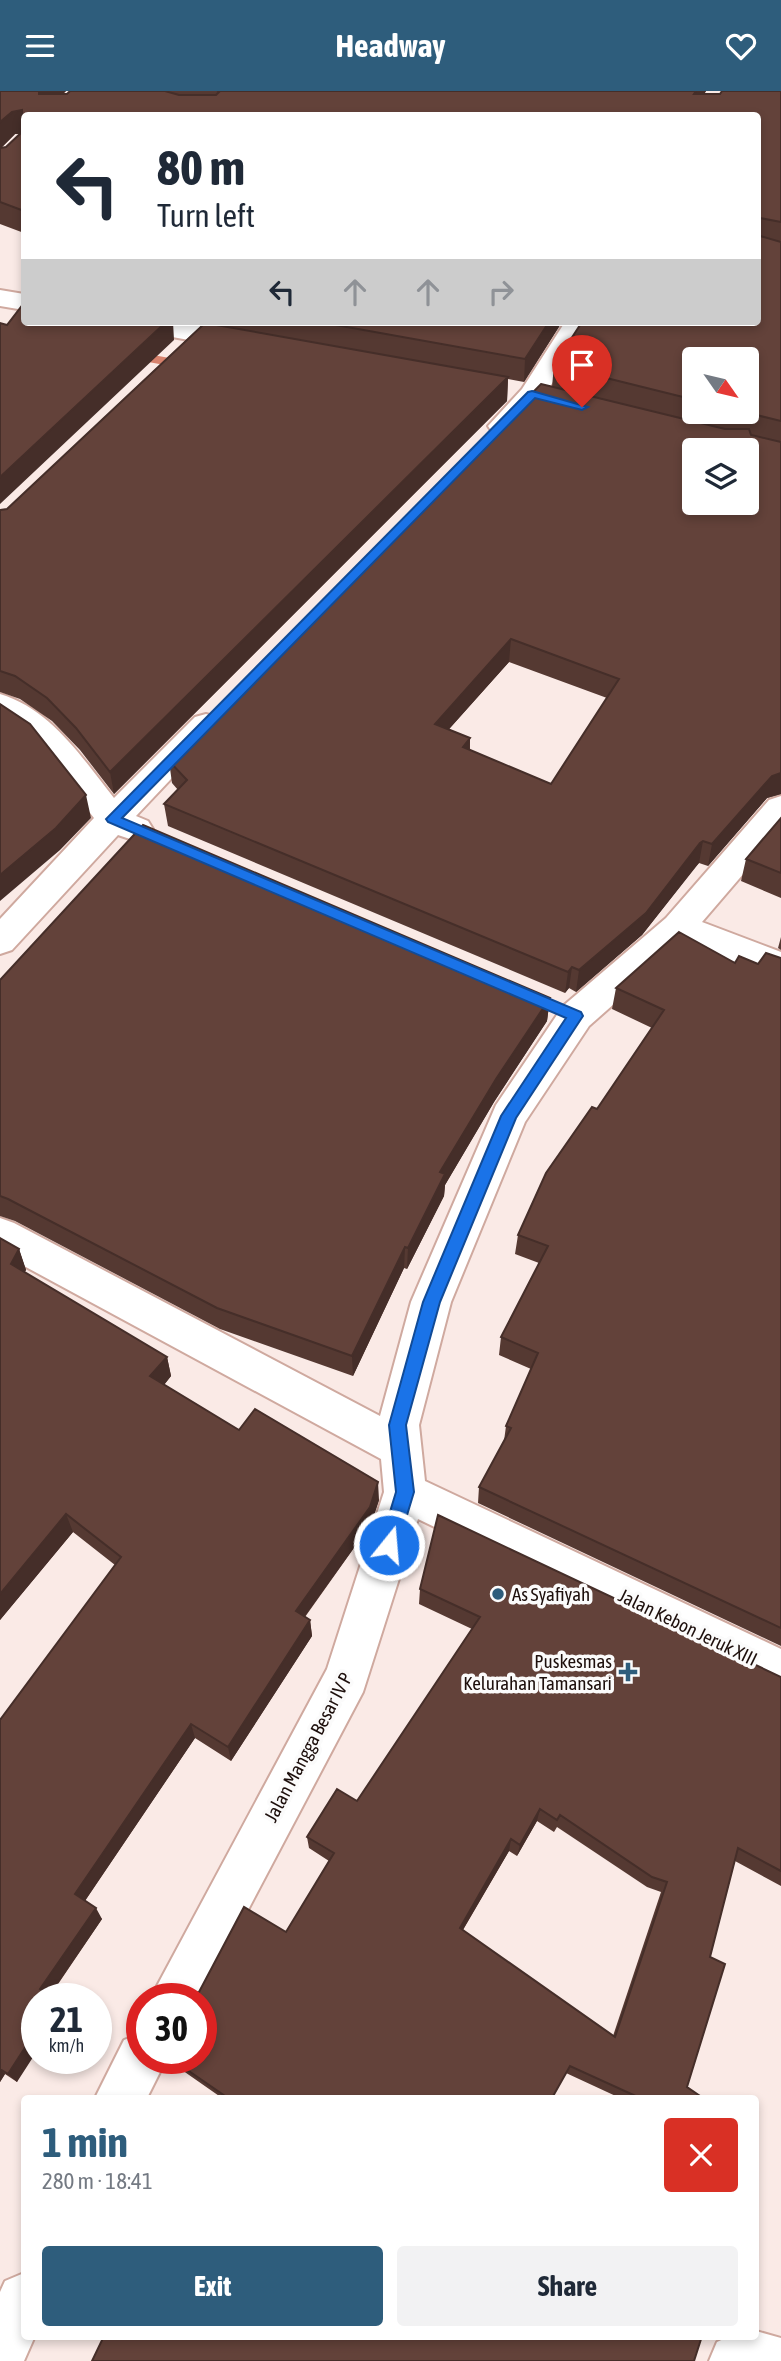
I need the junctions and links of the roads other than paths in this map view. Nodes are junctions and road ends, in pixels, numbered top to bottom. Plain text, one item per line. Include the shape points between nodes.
1 (0, 298) edge
2 (21, 302) edge
3 (142, 326) edge
4 (575, 326) edge
5 (267, 346) edge
6 (532, 394) junction
7 (558, 401) edge
8 (486, 442) edge
9 (231, 700) edge
10 (0, 705) edge
11 (781, 808) edge
12 (113, 819) junction
13 (160, 839) edge
14 (678, 927) junction
15 (0, 941) edge
16 (781, 966) edge
17 (0, 1234) edge
18 (400, 1448) junction
19 (405, 1492) junction
20 (781, 1672) edge
21 (183, 1983) edge
22 (133, 2074) edge
23 (122, 2095) edge
24 (21, 2306) edge
25 (0, 2352) edge
26 (736, 2361) edge
27 (771, 2361) edge

1 - 2 street
3 - 5 street via 188,347
4 - 6 street
6 - 7 street
6 - 8 street via 509,403
9 - 12 street
10 - 12 street via 48,737
11 - 14 street, Jalan Mangga Besar IV P
12 - 13 street
12 - 15 street
14 - 16 street
14 - 18 street, Jalan Mangga Besar IV P via 563,1011 509,1116 431,1302 398,1425
17 - 18 street
18 - 19 street, Jalan Mangga Besar IV P
19 - 20 street, Jalan Kebon Jeruk XIII
19 - 21 street, Jalan Mangga Besar IV P via 347,1677
22 - 23 street
24 - 25 street
26 - 27 street

